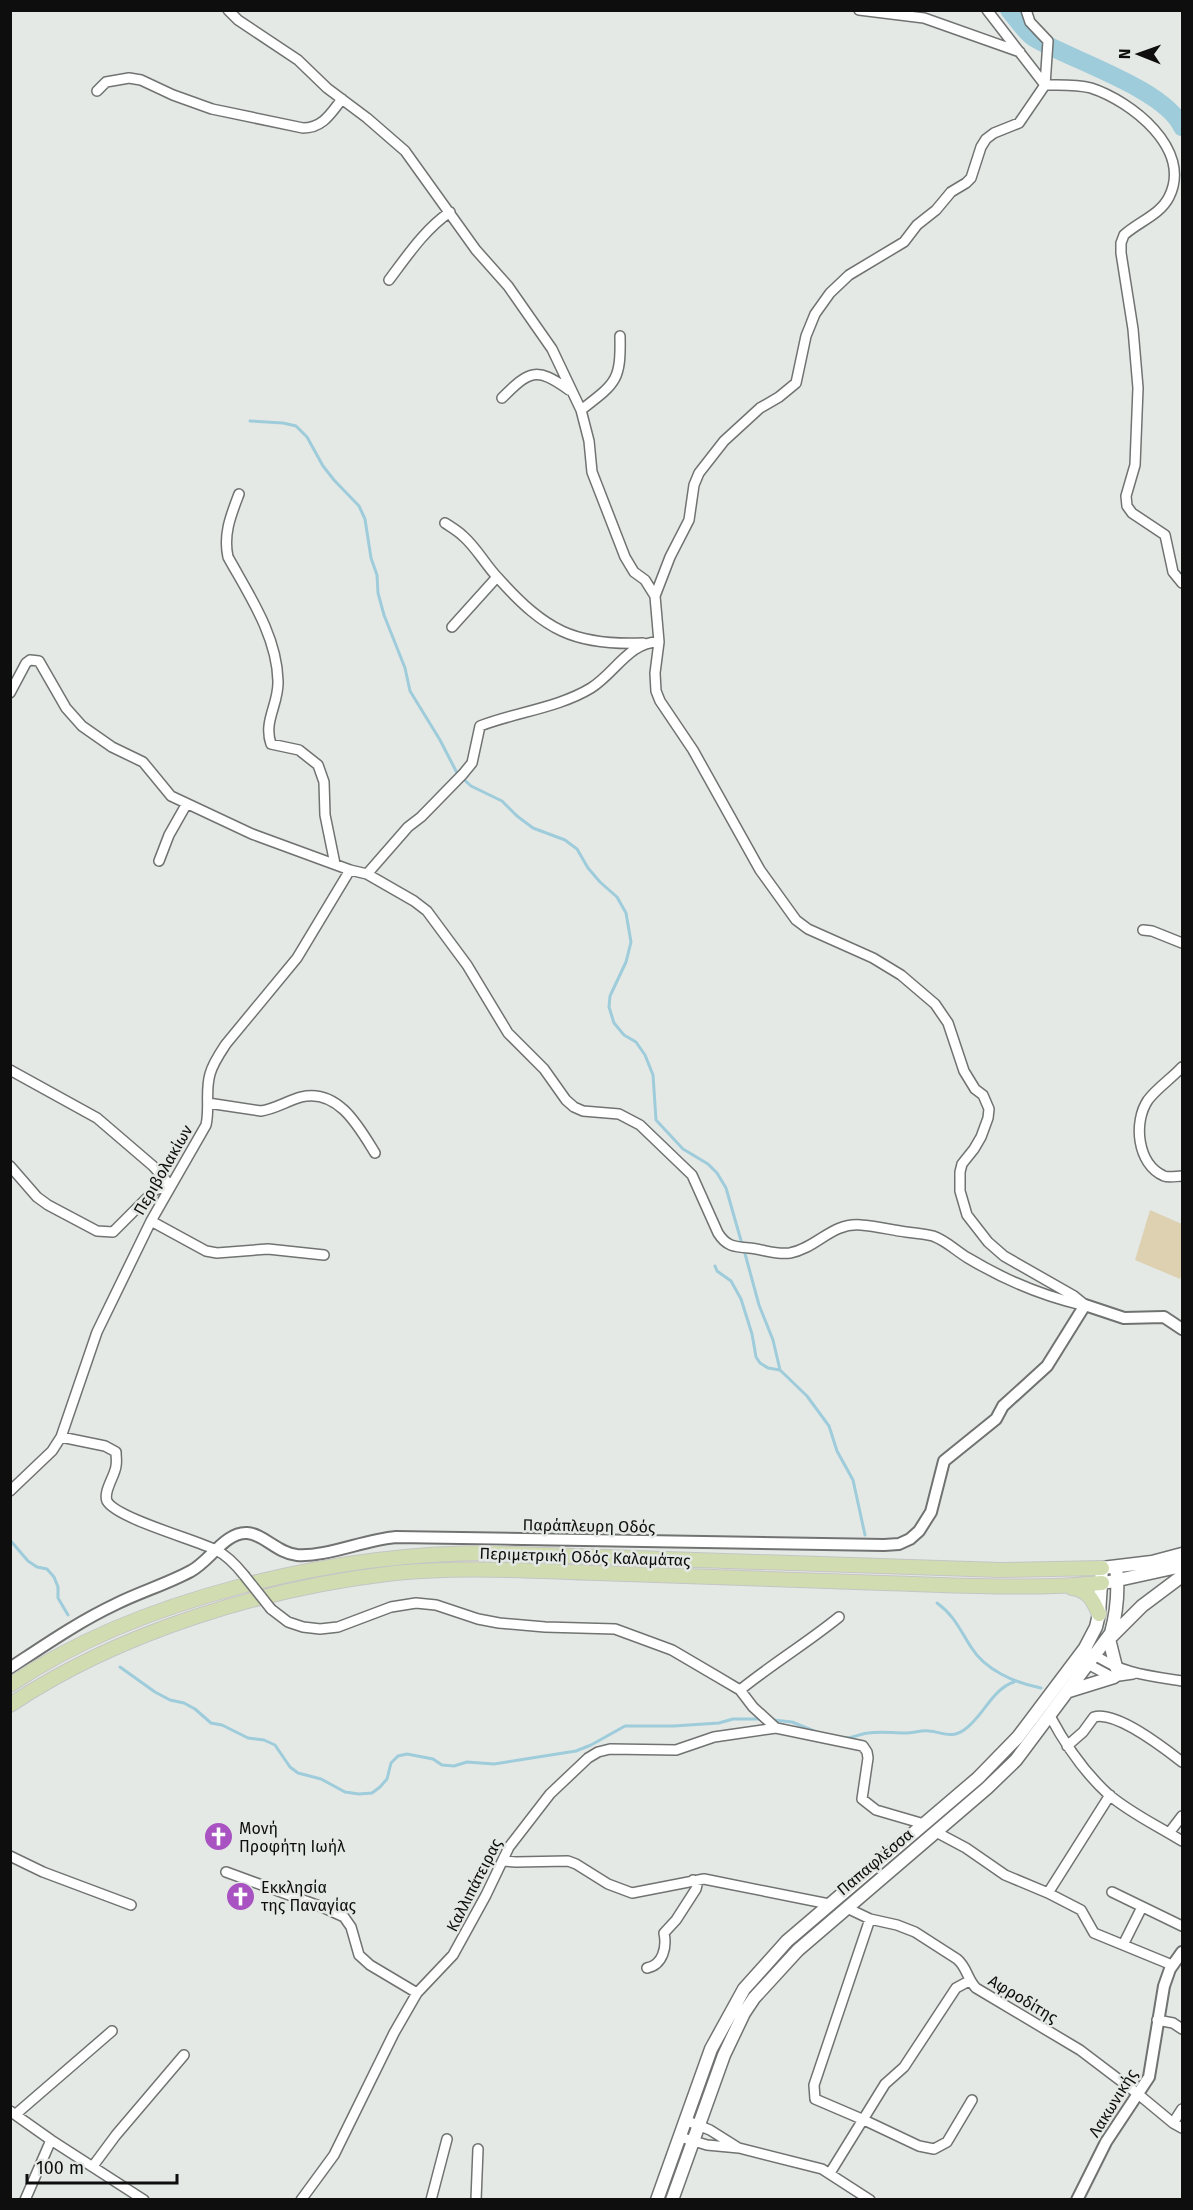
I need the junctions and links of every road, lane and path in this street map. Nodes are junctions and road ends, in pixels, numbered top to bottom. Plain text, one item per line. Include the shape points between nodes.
1 (228, 10) edge
2 (859, 10) edge
3 (987, 10) edge
4 (1026, 10) edge
5 (1020, 52) junction
6 (1045, 86) junction
7 (97, 91) dead end
8 (342, 99) junction
9 (450, 212) junction
10 (388, 280) dead end
11 (620, 336) dead end
12 (571, 392) junction
13 (502, 399) dead end
14 (581, 410) junction
15 (238, 494) dead end
16 (445, 523) dead end
17 (496, 577) junction
18 (1182, 583) edge
19 (655, 596) junction
20 (452, 627) dead end
21 (659, 642) junction
22 (643, 643) junction
23 (10, 693) edge
24 (186, 805) junction
25 (159, 861) dead end
26 (335, 864) junction
27 (350, 870) junction
28 (367, 874) junction
29 (1143, 930) dead end
30 (1182, 943) edge
31 (1182, 1067) edge
32 (10, 1070) edge
33 (208, 1103) junction
34 (375, 1153) dead end
35 (10, 1166) edge
36 (1182, 1176) edge
37 (170, 1185) junction
38 (151, 1221) junction
39 (324, 1255) dead end
40 (1085, 1305) junction
41 (1182, 1329) edge
42 (61, 1437) junction
43 (10, 1491) edge
44 (217, 1551) junction
45 (1182, 1554) edge
46 (1182, 1566) edge
47 (1109, 1568) junction
48 (1182, 1576) edge
49 (1118, 1581) junction
50 (1102, 1583) junction
51 (1058, 1586) junction
52 (1099, 1614) junction
53 (839, 1617) dead end
54 (1108, 1640) junction
55 (1087, 1656) junction
56 (10, 1668) edge
57 (1115, 1672) junction
58 (1182, 1681) edge
59 (10, 1685) edge
60 (740, 1690) junction
61 (1069, 1691) junction
62 (10, 1705) edge
63 (1050, 1716) junction
64 (776, 1728) junction
65 (1067, 1746) junction
66 (1182, 1762) edge
67 (1110, 1795) junction
68 (1182, 1816) edge
69 (924, 1824) junction
70 (936, 1832) junction
71 (1169, 1833) junction
72 (1182, 1841) edge
73 (10, 1856) edge
74 (503, 1861) junction
75 (226, 1872) dead end
76 (693, 1880) junction
77 (1112, 1892) dead end
78 (1048, 1893) junction
79 (830, 1904) junction
80 (131, 1905) dead end
81 (1142, 1907) junction
82 (847, 1908) junction
83 (870, 1919) junction
84 (1182, 1926) edge
85 (1123, 1945) junction
86 (1182, 1952) edge
87 (1172, 1965) junction
88 (647, 1968) dead end
89 (969, 1981) junction
90 (417, 1993) junction
91 (1157, 2020) junction
92 (1182, 2029) edge
93 (112, 2031) dead end
94 (183, 2055) dead end
95 (1138, 2094) junction
96 (972, 2100) dead end
97 (1182, 2109) edge
98 (13, 2113) edge
99 (685, 2120) junction
100 (864, 2120) junction
101 (1173, 2123) junction
102 (698, 2125) junction
103 (1182, 2128) edge
104 (680, 2137) junction
105 (447, 2139) dead end
106 (51, 2140) junction
107 (693, 2142) junction
108 (739, 2148) junction
109 (478, 2149) dead end
110 (93, 2166) junction
111 (830, 2173) junction
112 (25, 2199) edge
113 (144, 2199) edge
114 (301, 2199) edge
115 (431, 2199) edge
116 (476, 2199) edge
117 (657, 2199) edge
118 (672, 2199) edge
119 (870, 2199) edge
120 (1077, 2199) edge

1 - 8 street via 298,60
2 - 5 street via 924,18
3 - 5 street
4 - 6 street via 1048,46
5 - 6 street
6 - 18 street via 1090,88 1113,99 1153,128 1174,159 1176,177 1171,194 1164,206 1124,235 1121,253 1138,388 1135,465 1127,506 1165,535 1173,572
6 - 19 street via 1019,123 986,139 966,183 951,192 903,242 849,275 830,293 806,336 796,383 760,408 724,441 699,473 689,520
7 - 8 street via 106,82 141,80 212,109 303,128 313,128 327,118
8 - 9 street via 405,151
9 - 10 street via 419,241
9 - 12 street via 552,349
11 - 14 street via 616,377 606,391
12 - 13 street via 552,378 534,373
12 - 14 street
14 - 19 street via 592,472 625,557
15 - 26 street via 227,527 226,548 258,612 276,661 278,695 267,733 271,744 299,750 318,765 324,782 325,815
16 - 17 street via 465,537
17 - 20 street
17 - 22 street via 551,627 568,635 602,643
19 - 21 street
21 - 22 street
21 - 40 street via 655,673 660,701 786,908 808,929 901,975 935,1004 948,1023 964,1071 989,1109 981,1137 960,1172 960,1191 967,1215 1004,1256
22 - 28 street via 593,687 571,698 480,726 471,763 461,777 408,827
23 - 24 street via 26,663 39,661 66,708 82,726 143,762 171,796
24 - 25 street
24 - 26 street
26 - 27 street
27 - 28 street
27 - 33 street, Περιβολακίων via 297,958 226,1044 210,1072
28 - 40 street via 427,911 467,965 508,1033 544,1069 566,1100 583,1111 630,1118 685,1167 723,1240 730,1246 791,1253 813,1245 844,1225 933,1236 1021,1285
29 - 30 street
31 - 36 street via 1148,1100 1138,1132 1144,1155 1153,1167 1164,1176
32 - 37 street via 97,1119
33 - 34 street via 261,1111 298,1098 322,1097 349,1114
33 - 37 street, Περιβολακίων via 206,1125
35 - 37 street via 48,1205 104,1232 113,1232 155,1190
37 - 38 street, Περιβολακίων
38 - 39 street via 206,1251 268,1249
38 - 42 street, Περιβολακίων via 97,1332
40 - 41 street via 1124,1318 1164,1317
40 - 44 street, Παράπλευρη Οδός via 1047,1366 1003,1406 996,1419 944,1461 925,1524 899,1544 396,1537 294,1555 247,1533 234,1536
42 - 43 street, Περιβολακίων via 52,1451
42 - 44 street via 116,1452 116,1467 106,1494 112,1507
44 - 56 street, Παράπλευρη Οδός via 192,1571 75,1624
44 - 60 street, bridge via 234,1564 271,1609 303,1628 338,1627 391,1607 416,1603 499,1623 615,1629 672,1650
45 - 47 main road
46 - 49 main road, Περιμετρική Οδός Καλαμάτας
47 - 49 main road, Παπαφλέσσα
47 - 50 main road, Παπαφλέσσα
47 - 59 main road, Περιμετρική Οδός Καλαμάτας via 1000,1570 489,1553 392,1557 283,1577 173,1607 67,1652
48 - 54 main road via 1142,1606
49 - 50 main road, Περιμετρική Οδός Καλαμάτας
49 - 54 main road, Παπαφλέσσα via 1115,1618
50 - 51 main road, Περιμετρική Οδός Καλαμάτας
50 - 52 main road, Παπαφλέσσα
51 - 52 main road via 1086,1592
51 - 62 main road, Περιμετρική Οδός Καλαμάτας via 489,1569 396,1573 287,1593 179,1622 74,1667
52 - 55 main road, Παπαφλέσσα
53 - 60 street
54 - 55 main road, Παπαφλέσσα
54 - 57 main road
55 - 57 street
55 - 61 main road, Παπαφλέσσα
55 - 69 main road, Παπαφλέσσα via 1006,1750
57 - 58 street
57 - 61 main road
60 - 64 street
61 - 63 main road, Παπαφλέσσα
63 - 65 street
63 - 70 main road, Παπαφλέσσα via 1010,1767
64 - 69 street via 863,1746 868,1758 862,1799 876,1810
64 - 74 street, Καλλιπάτειρας via 714,1737 676,1750 598,1752 550,1794 519,1832
65 - 66 street via 1094,1717 1103,1716 1144,1734
65 - 67 street
67 - 71 street
67 - 78 street
68 - 71 street
69 - 79 main road, Παπαφλέσσα
70 - 78 street via 1005,1875
70 - 82 main road, Παπαφλέσσα
71 - 72 street
73 - 80 street
74 - 76 street via 568,1861 632,1893
74 - 90 street, Καλλιπάτειρας via 453,1955
75 - 90 street via 344,1917 351,1926 359,1955
76 - 79 street via 712,1880
76 - 88 street via 696,1890 664,1933 663,1956
77 - 81 street
78 - 85 street via 1082,1911 1094,1933
79 - 99 main road, Παπαφλέσσα via 787,1941 744,1989 711,2049
81 - 84 street
81 - 85 street
82 - 83 street, Αφροδίτης
82 - 102 main road, Παπαφλέσσα via 798,1950 754,1998 724,2055
83 - 89 street, Αφροδίτης via 915,1932 963,1964
83 - 100 street via 813,2091 817,2100
85 - 87 street
86 - 87 street, Λακωνικής
87 - 91 street, Λακωνικής
89 - 95 street, Αφροδίτης via 1080,2050
89 - 100 street via 956,1988 904,2067 885,2084
90 - 114 street, Καλλιπάτειρας via 334,2156
91 - 92 street
91 - 95 street, Λακωνικής via 1150,2073
93 - 98 street
94 - 110 street
95 - 101 street, Αφροδίτης
95 - 120 street, Λακωνικής via 1106,2142
96 - 100 street via 947,2142 934,2149
97 - 101 street
98 - 106 street
99 - 102 street
99 - 104 main road, Παπαφλέσσα
100 - 111 street
101 - 103 street, Αφροδίτης
102 - 107 main road, Παπαφλέσσα
102 - 108 street
104 - 107 street
104 - 117 main road, Παπαφλέσσα
105 - 115 street
106 - 110 street
106 - 112 street
107 - 108 street
107 - 118 main road, Παπαφλέσσα
108 - 111 street
109 - 116 street
110 - 113 street
111 - 119 street

